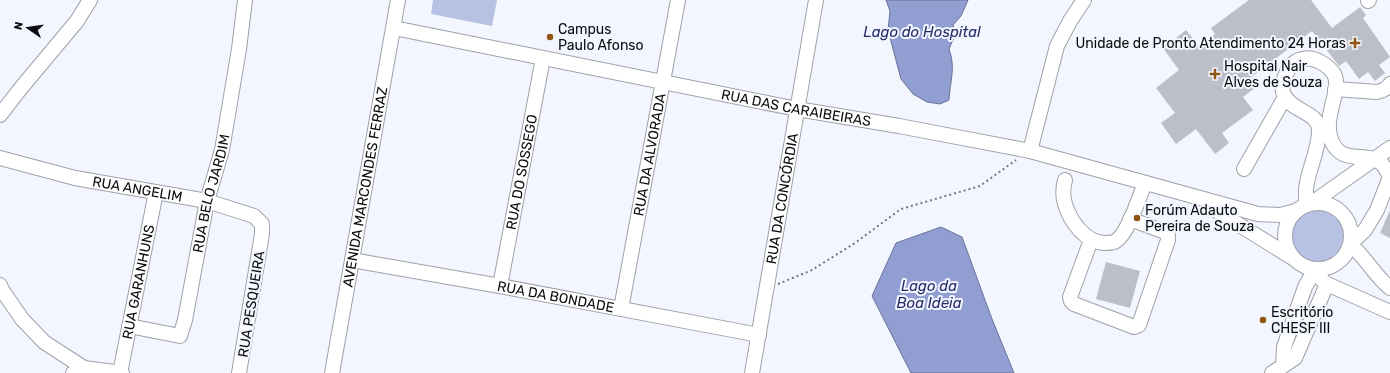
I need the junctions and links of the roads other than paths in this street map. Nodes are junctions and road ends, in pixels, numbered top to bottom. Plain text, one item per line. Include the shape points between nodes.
1 (90, 0) edge
2 (245, 0) edge
3 (398, 0) edge
4 (678, 0) edge
5 (816, 0) edge
6 (1084, 0) edge
7 (394, 28) junction
8 (543, 58) junction
9 (662, 82) junction
10 (1390, 84) edge
11 (1336, 89) junction
12 (1285, 97) junction
13 (797, 109) junction
14 (0, 115) edge
15 (1390, 148) edge
16 (1030, 151) junction
17 (0, 158) edge
18 (1373, 159) junction
19 (1244, 169) dead end
20 (1390, 177) edge
21 (1065, 180) dead end
22 (1145, 183) junction
23 (156, 192) junction
24 (1195, 197) junction
25 (207, 201) junction
26 (1305, 206) junction
27 (1130, 219) junction
28 (262, 234) joint
29 (1091, 240) junction
30 (1352, 243) junction
31 (1291, 256) junction
32 (352, 260) junction
33 (1310, 271) junction
34 (1327, 284) junction
35 (0, 285) edge
36 (500, 286) junction
37 (1390, 288) edge
38 (620, 309) junction
39 (1390, 312) edge
40 (129, 326) junction
41 (759, 335) junction
42 (1277, 369) edge
43 (78, 370) edge
44 (121, 373) edge
45 (239, 373) edge
46 (332, 373) edge
47 (752, 373) edge

1 - 14 street via 77,21
2 - 25 street, RUA BELO JARDIM via 222,150
3 - 7 street, AVENIDA MARCONDES FERRAZ
4 - 9 street, RUA DA ALVORADA
5 - 13 street, RUA DA CONCÓRDIA
6 - 16 street via 1057,46
7 - 8 street, RUA DAS CARAIBEIRAS
7 - 32 street, AVENIDA MARCONDES FERRAZ
8 - 9 street, RUA DAS CARAIBEIRAS
8 - 36 street, RUA DO SOSSEGO
9 - 13 street, RUA DAS CARAIBEIRAS
9 - 38 street, RUA DA ALVORADA
10 - 11 street via 1377,92
11 - 12 street via 1335,76 1328,67 1314,59 1302,59 1294,63 1283,78
11 - 18 street via 1328,122 1332,144 1343,154
12 - 19 street
12 - 26 street via 1318,122 1318,144 1306,189
13 - 16 street, RUA DAS CARAIBEIRAS
13 - 41 street, RUA DA CONCÓRDIA
15 - 18 street
16 - 22 street, RUA DAS CARAIBEIRAS
17 - 23 street, RUA ANGELIM via 75,178
18 - 20 street via 1382,163
18 - 26 street
20 - 30 street via 1377,210 1365,230
21 - 29 street via 1062,194 1065,205 1073,221
22 - 24 street, RUA DAS CARAIBEIRAS
22 - 27 street
23 - 25 street, RUA ANGELIM
23 - 40 street, RUA GARANHUNS
24 - 26 street, RUA DAS CARAIBEIRAS via 1258,214 1280,215
24 - 31 street
25 - 28 street, RUA ANGELIM via 254,216 262,224
25 - 40 street, RUA BELO JARDIM via 186,320 180,336
26 - 30 street via 1330,204 1344,214 1352,230
26 - 31 street via 1290,218 1286,228 1286,248
27 - 29 street via 1123,235 1115,242 1099,243
27 - 29 street via 1168,235 1139,326 1134,327 1071,301 1070,297
28 - 45 street, RUA PESQUEIRA
30 - 33 street via 1346,256 1338,264 1327,269
30 - 37 street via 1378,278
31 - 33 street
32 - 36 street, RUA DA BONDADE
32 - 46 street, AVENIDA MARCONDES FERRAZ
33 - 34 street
33 - 42 street
34 - 39 street
34 - 42 street via 1295,358
35 - 43 street via 22,319 44,342
36 - 38 street, RUA DA BONDADE
38 - 41 street, RUA DA BONDADE
40 - 44 street, RUA GARANHUNS
41 - 47 street, RUA DA CONCÓRDIA
43 - 44 street

